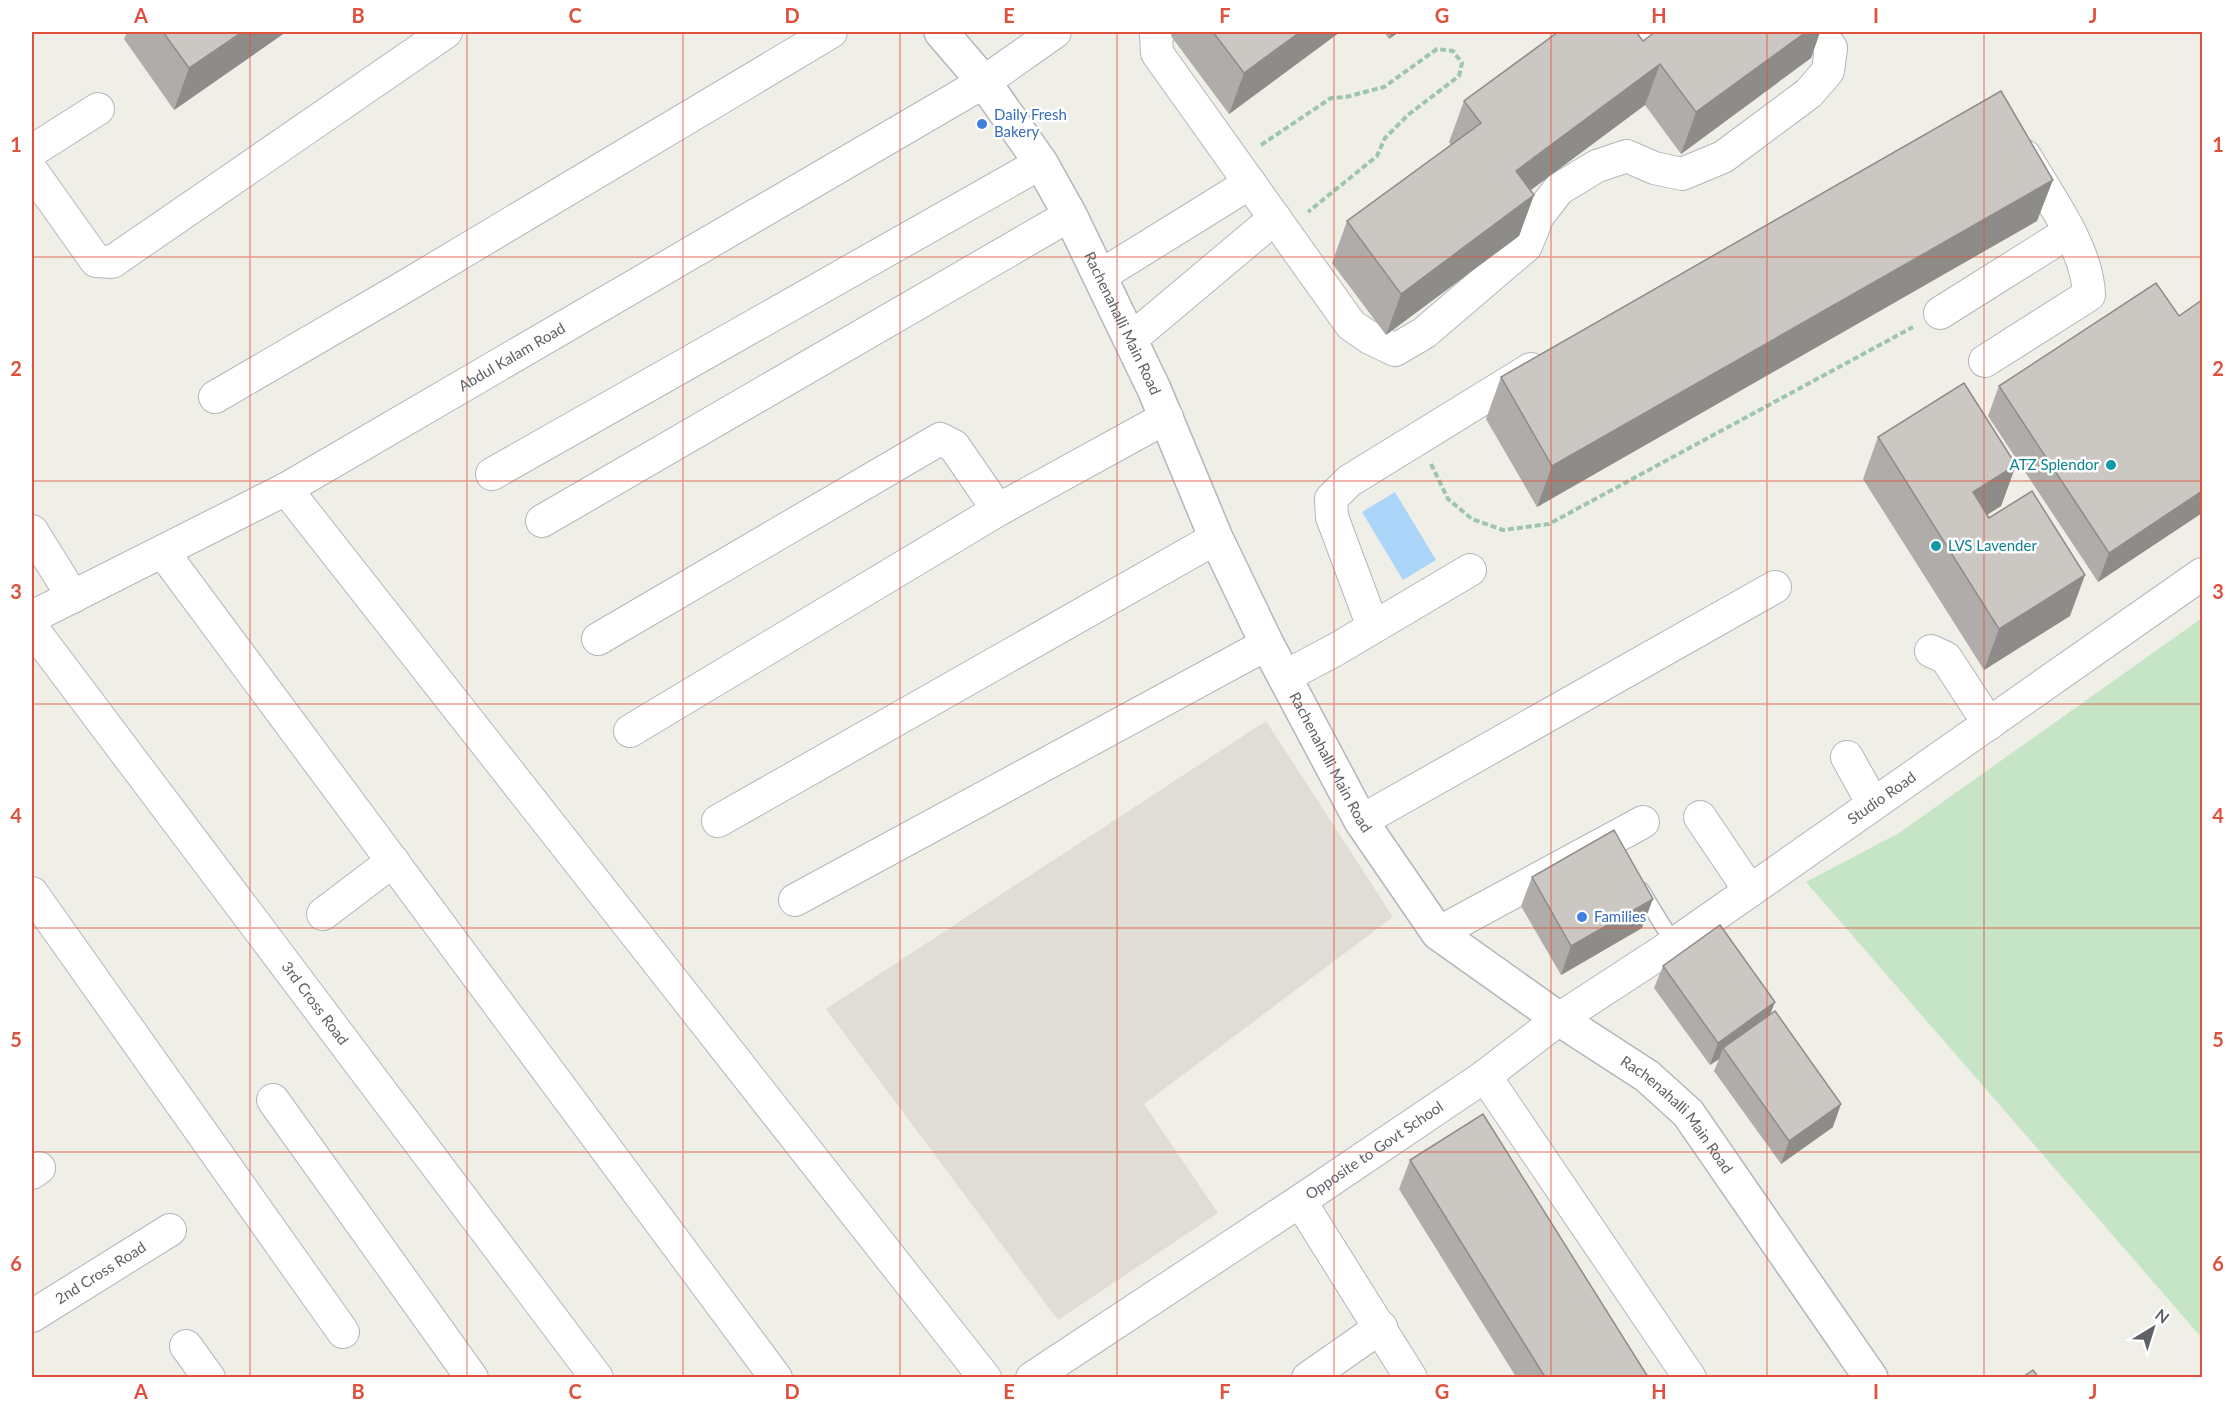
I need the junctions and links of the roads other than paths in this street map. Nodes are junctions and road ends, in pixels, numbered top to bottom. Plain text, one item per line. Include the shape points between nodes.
1 (446, 32) edge
2 (831, 32) edge
3 (941, 32) edge
4 (1055, 32) edge
5 (1159, 32) edge
6 (1630, 32) edge
7 (1671, 32) edge
8 (1819, 32) edge
9 (984, 82) junction
10 (98, 109) dead end
11 (2014, 135) edge
12 (32, 151) edge
13 (1041, 162) junction
14 (32, 171) edge
15 (1243, 173) junction
16 (1071, 215) junction
17 (1280, 225) junction
18 (2069, 232) junction
19 (1100, 276) junction
20 (1940, 313) road end
21 (1131, 339) junction
22 (1982, 351) dead end
23 (1557, 354) edge
24 (215, 397) dead end
25 (1167, 417) junction
26 (492, 474) dead end
27 (286, 489) junction
28 (998, 510) junction
29 (542, 521) dead end
30 (32, 531) edge
31 (1216, 538) junction
32 (163, 552) junction
33 (1470, 570) dead end
34 (2202, 574) edge
35 (1775, 587) dead end
36 (73, 597) junction
37 (32, 617) edge
38 (1373, 627) junction
39 (32, 628) edge
40 (598, 639) dead end
41 (1267, 644) junction
42 (1931, 651) dead end
43 (1284, 677) junction
44 (1989, 724) junction
45 (630, 730) dead end
46 (1847, 757) dead end
47 (1873, 804) junction
48 (1700, 817) dead end
49 (718, 821) dead end
50 (1361, 821) junction
51 (1643, 822) dead end
52 (393, 861) junction
53 (1638, 886) edge
54 (1750, 891) junction
55 (32, 893) edge
56 (795, 900) dead end
57 (323, 914) dead end
58 (1438, 933) junction
59 (1674, 944) junction
60 (1558, 1019) junction
61 (1485, 1076) junction
62 (273, 1101) dead end
63 (1299, 1201) junction
64 (170, 1230) dead end
65 (32, 1316) edge
66 (1381, 1327) junction
67 (344, 1332) dead end
68 (186, 1346) dead end
69 (209, 1377) edge
70 (472, 1377) edge
71 (597, 1377) edge
72 (777, 1377) edge
73 (985, 1377) edge
74 (1032, 1377) edge
75 (1308, 1377) edge
76 (1411, 1377) edge
77 (1690, 1377) edge
78 (1871, 1377) edge

1 - 14 street via 112,262 96,261
2 - 24 street
3 - 9 street, Rachenahalli Main Road
4 - 9 street, Abdul Kalam Road
5 - 15 street via 1157,53
6 - 7 street via 1641,37 1663,37
8 - 17 street via 1831,48 1828,71 1809,93 1724,157 1682,174 1654,168 1627,156 1597,166 1559,189 1538,216 1526,246 1424,333 1395,350 1351,325
9 - 13 street, Rachenahalli Main Road
9 - 27 street, Abdul Kalam Road
10 - 12 street
11 - 18 street
13 - 16 street, Rachenahalli Main Road
13 - 26 street
15 - 17 street
15 - 19 street
16 - 19 street, Rachenahalli Main Road
16 - 29 street
17 - 21 street
18 - 20 street
18 - 22 street via 2081,252 2089,295
19 - 21 street, Rachenahalli Main Road
21 - 25 street, Rachenahalli Main Road
23 - 38 street via 1349,482 1331,499 1332,517
25 - 28 street
25 - 31 street, Rachenahalli Main Road
27 - 32 street, Abdul Kalam Road
27 - 73 street
28 - 40 street via 954,446 940,439
28 - 45 street
30 - 36 street
31 - 41 street, Rachenahalli Main Road
31 - 49 street
32 - 36 street, Abdul Kalam Road
32 - 52 street
33 - 38 street
34 - 44 street, Studio Road
35 - 50 street
36 - 37 street, Abdul Kalam Road
38 - 43 street
39 - 71 street, 3rd Cross Road
41 - 43 street, Rachenahalli Main Road
41 - 56 street
42 - 44 street via 1946,658
43 - 50 street, Rachenahalli Main Road
44 - 47 street, Studio Road
46 - 47 street
47 - 54 street, Studio Road
48 - 54 street
50 - 58 street, Rachenahalli Main Road
51 - 58 street
52 - 57 street
52 - 72 street
53 - 59 lane
54 - 59 street, Studio Road
55 - 67 street
58 - 60 street, Rachenahalli Main Road
59 - 60 street, Studio Road
60 - 61 street, Opposite to Govt School
60 - 78 street, Rachenahalli Main Road via 1647,1076 1688,1113
61 - 63 street, Opposite to Govt School
61 - 77 street
62 - 70 street
63 - 66 street, Opposite to Govt School
63 - 74 street
64 - 65 street, 2nd Cross Road
66 - 75 street
66 - 76 street, Opposite to Govt School
68 - 69 street

